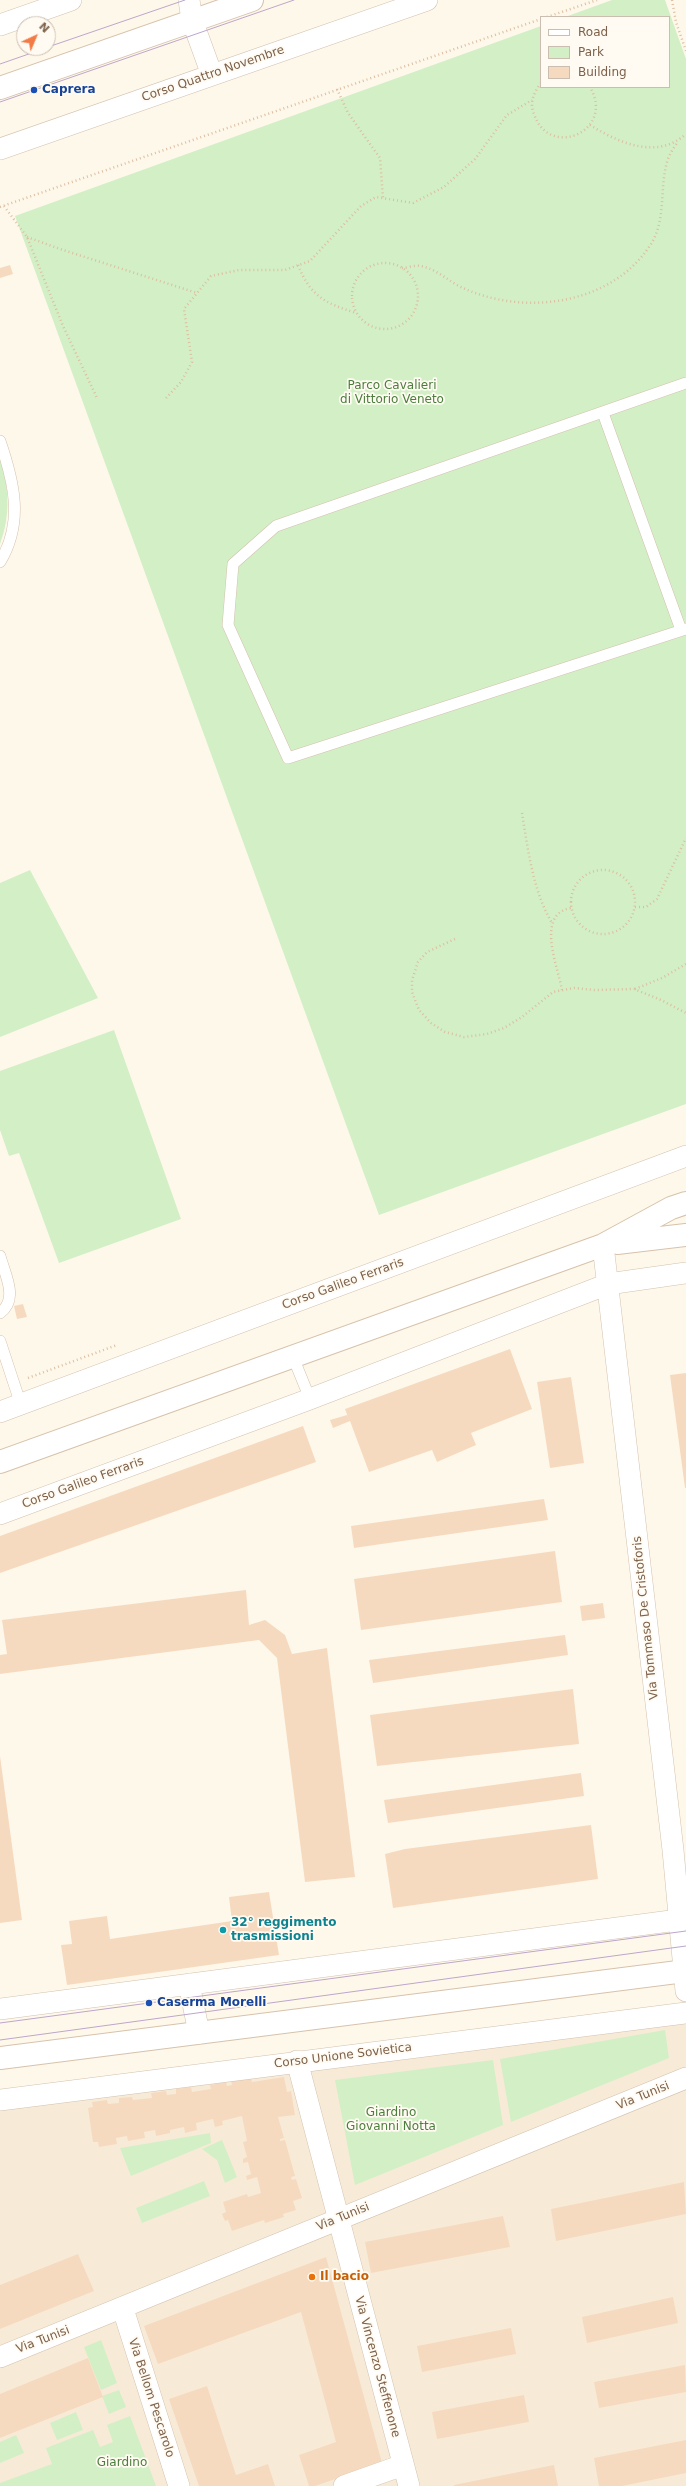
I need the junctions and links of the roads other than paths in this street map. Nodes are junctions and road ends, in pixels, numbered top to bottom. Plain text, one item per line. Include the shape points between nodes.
1 (71, 0) edge
2 (252, 0) edge
3 (427, 0) edge
4 (227, 4) edge
5 (190, 10) edge
6 (0, 25) edge
7 (212, 75) junction
8 (0, 88) edge
9 (0, 149) edge
10 (686, 383) edge
11 (603, 413) junction
12 (0, 441) edge
13 (0, 562) edge
14 (683, 629) edge
15 (686, 1156) edge
16 (686, 1203) edge
17 (686, 1235) edge
18 (604, 1245) junction
19 (0, 1256) edge
20 (686, 1274) edge
21 (608, 1284) junction
22 (0, 1313) edge
23 (0, 1341) edge
24 (293, 1357) junction
25 (310, 1399) junction
26 (21, 1405) junction
27 (0, 1412) edge
28 (0, 1462) edge
29 (0, 1514) edge
30 (683, 1919) edge
31 (685, 1978) edge
32 (189, 1984) junction
33 (0, 2009) edge
34 (686, 2013) edge
35 (199, 2033) junction
36 (0, 2058) edge
37 (297, 2062) junction
38 (686, 2078) edge
39 (0, 2100) edge
40 (339, 2218) junction
41 (123, 2309) junction
42 (0, 2357) edge
43 (403, 2464) junction
44 (179, 2486) edge
45 (344, 2486) edge
46 (409, 2486) edge

1 - 6 street
2 - 4 main road
3 - 7 street, Corso Quattro Novembre
4 - 5 main road
5 - 7 street
5 - 8 main road
7 - 9 street, Corso Quattro Novembre
10 - 11 lane
11 - 14 lane
11 - 14 lane via 276,526 233,564 228,625 288,758
12 - 13 lane via 12,477 15,515 9,548
15 - 26 street, Corso Galileo Ferraris
16 - 18 main road via 671,1208
17 - 18 main road
18 - 21 street, Via Tommaso De Cristoforis
18 - 24 main road
19 - 22 lane via 10,1292 10,1300
20 - 21 street, Corso Galileo Ferraris
21 - 25 street, Corso Galileo Ferraris
21 - 30 street, Via Tommaso De Cristoforis
23 - 26 lane
24 - 25 lane
24 - 28 main road
25 - 29 street, Corso Galileo Ferraris
26 - 27 street, Corso Galileo Ferraris
30 - 31 street, Via Tommaso De Cristoforis
30 - 32 street
31 - 35 main road
32 - 33 street
32 - 35 street
34 - 37 street, Corso Unione Sovietica
35 - 36 main road
37 - 39 street, Corso Unione Sovietica
37 - 40 street, Via Vincenzo Steffenone
38 - 40 street, Via Tunisi
40 - 41 street, Via Tunisi
40 - 43 street, Via Vincenzo Steffenone
41 - 42 street, Via Tunisi
41 - 44 street, Via Bellom Pescarolo
43 - 45 street
43 - 46 street, Via Vincenzo Steffenone

